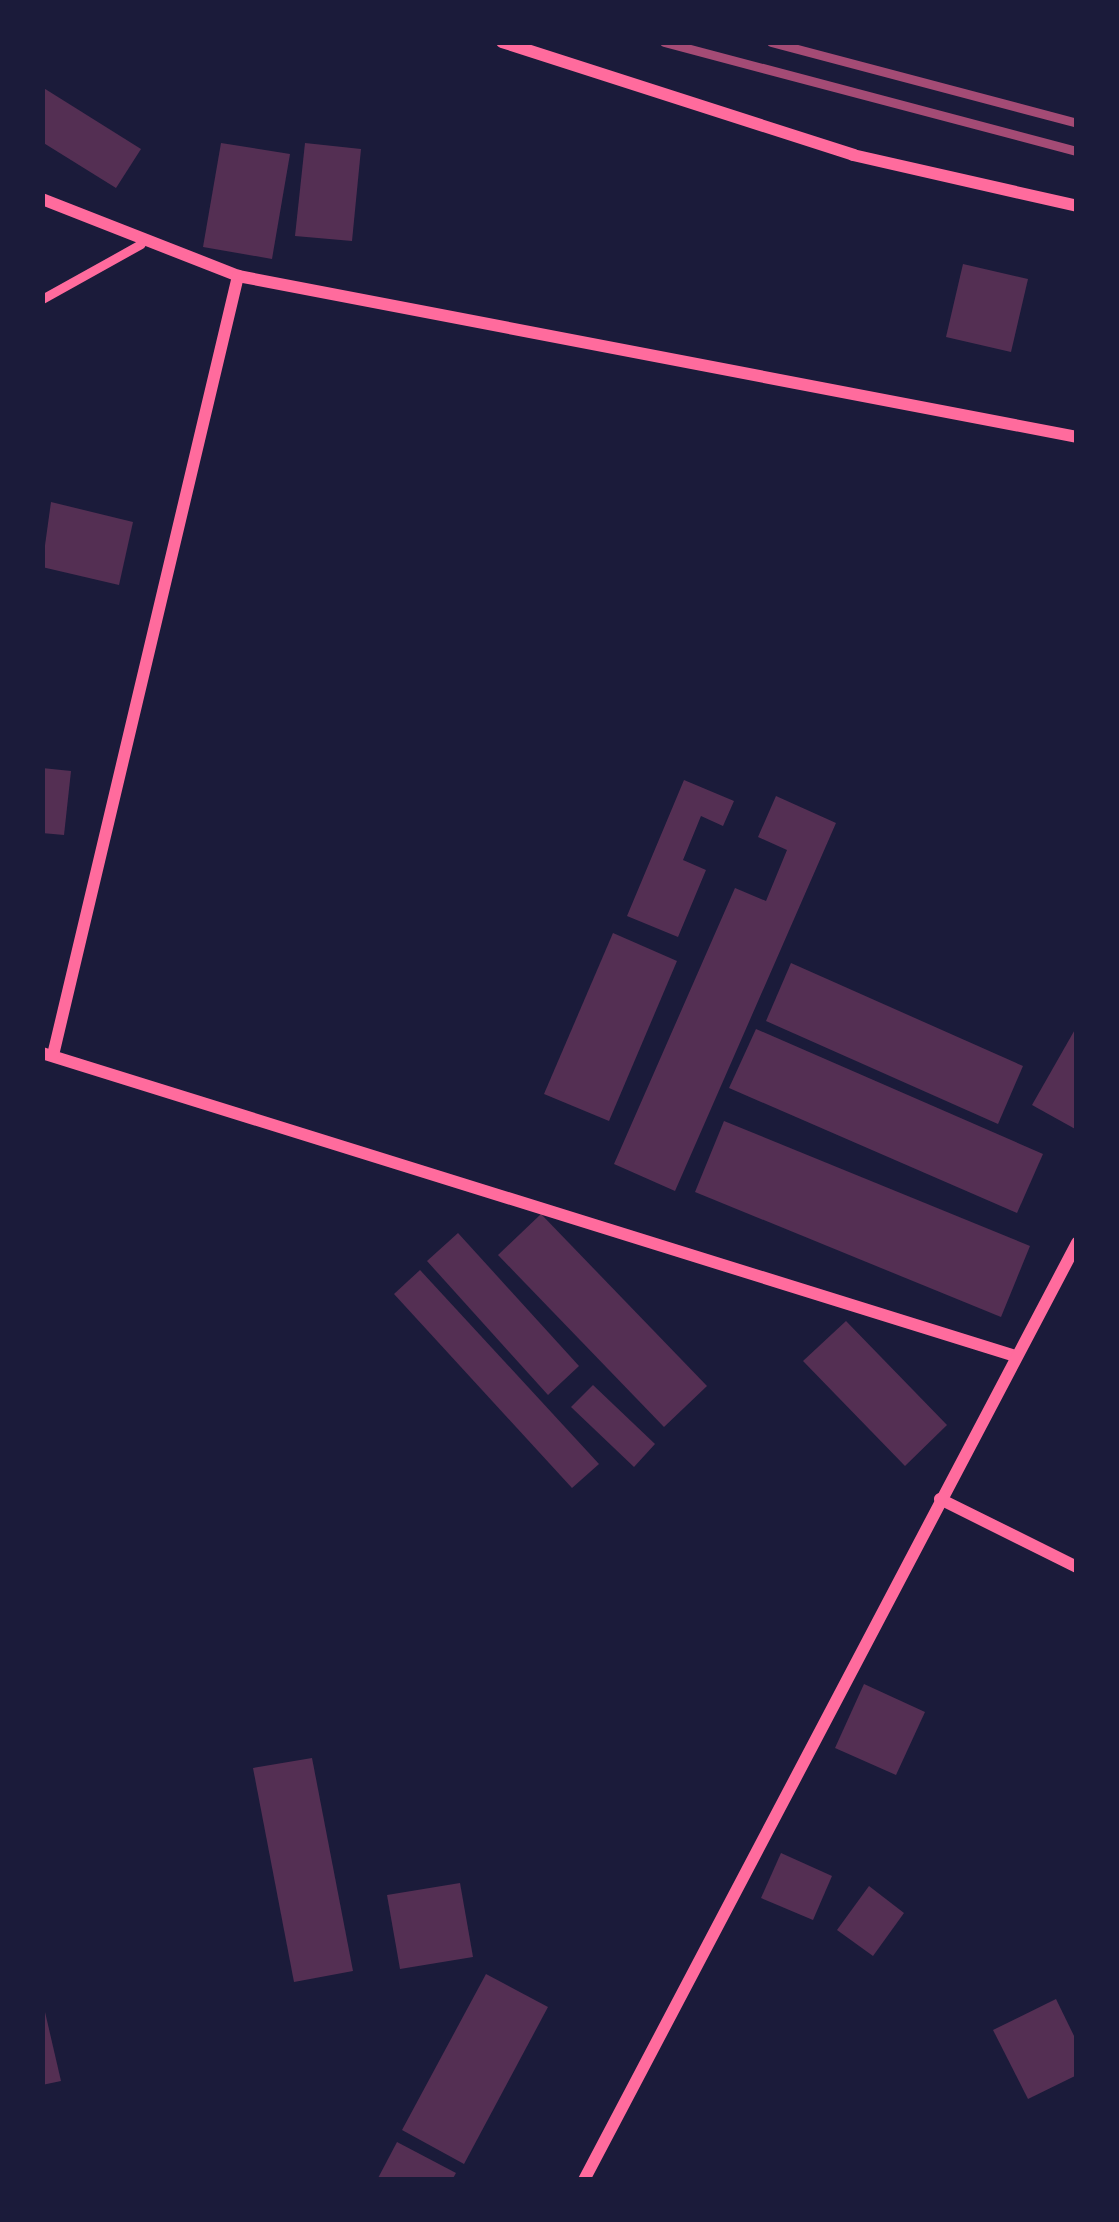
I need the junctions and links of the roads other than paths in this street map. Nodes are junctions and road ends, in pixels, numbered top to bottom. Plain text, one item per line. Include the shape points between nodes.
1 (502, 42) edge
2 (42, 199) edge
3 (1077, 206) edge
4 (141, 244) junction
5 (238, 276) junction
6 (42, 299) edge
7 (1077, 437) edge
8 (48, 1054) edge
9 (1077, 1243) edge
10 (1012, 1355) junction
11 (940, 1499) junction
12 (1077, 1567) edge
13 (584, 2180) edge

1 - 3 street via 853,155
2 - 4 street
4 - 5 street
4 - 6 lane
5 - 7 street
5 - 8 street
8 - 10 street
9 - 10 street
10 - 11 street
11 - 12 street
11 - 13 street

